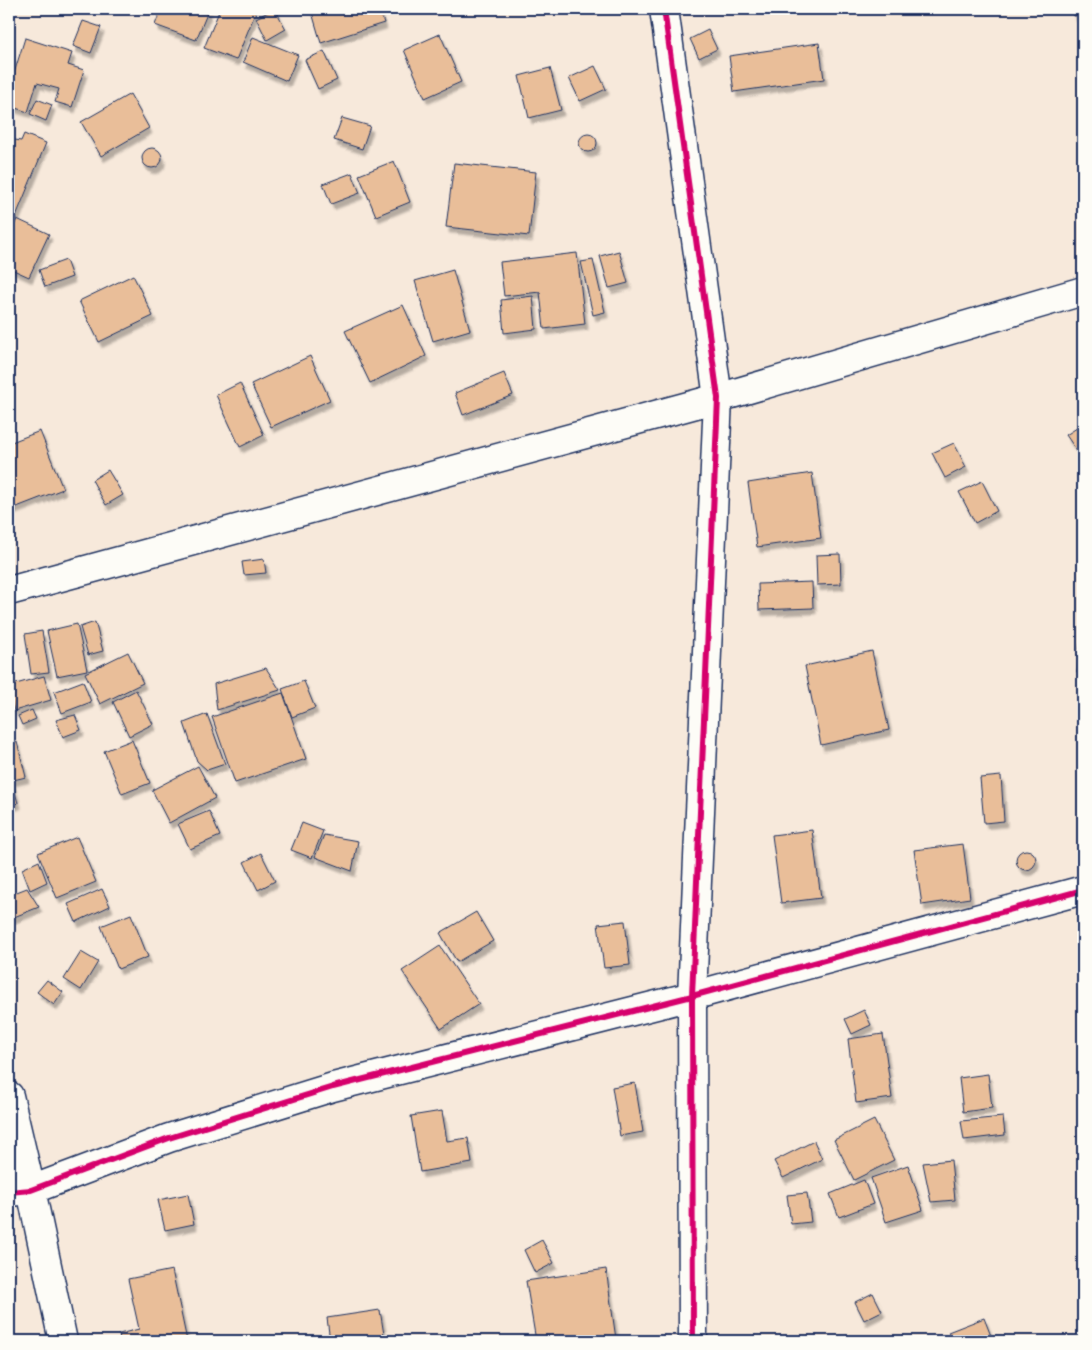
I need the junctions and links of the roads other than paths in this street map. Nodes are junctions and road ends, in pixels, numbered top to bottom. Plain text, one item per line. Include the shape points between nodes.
1 (664, 9) edge
2 (1083, 291) edge
3 (718, 398) junction
4 (9, 591) edge
5 (1083, 890) edge
6 (692, 996) junction
7 (9, 1096) edge
8 (20, 1191) edge
9 (63, 1341) edge
10 (693, 1341) edge

1 - 3 street
2 - 3 street
3 - 4 street
3 - 6 street
5 - 6 street
6 - 8 street via 332,1088 169,1138
6 - 10 street
7 - 8 street
8 - 9 street

